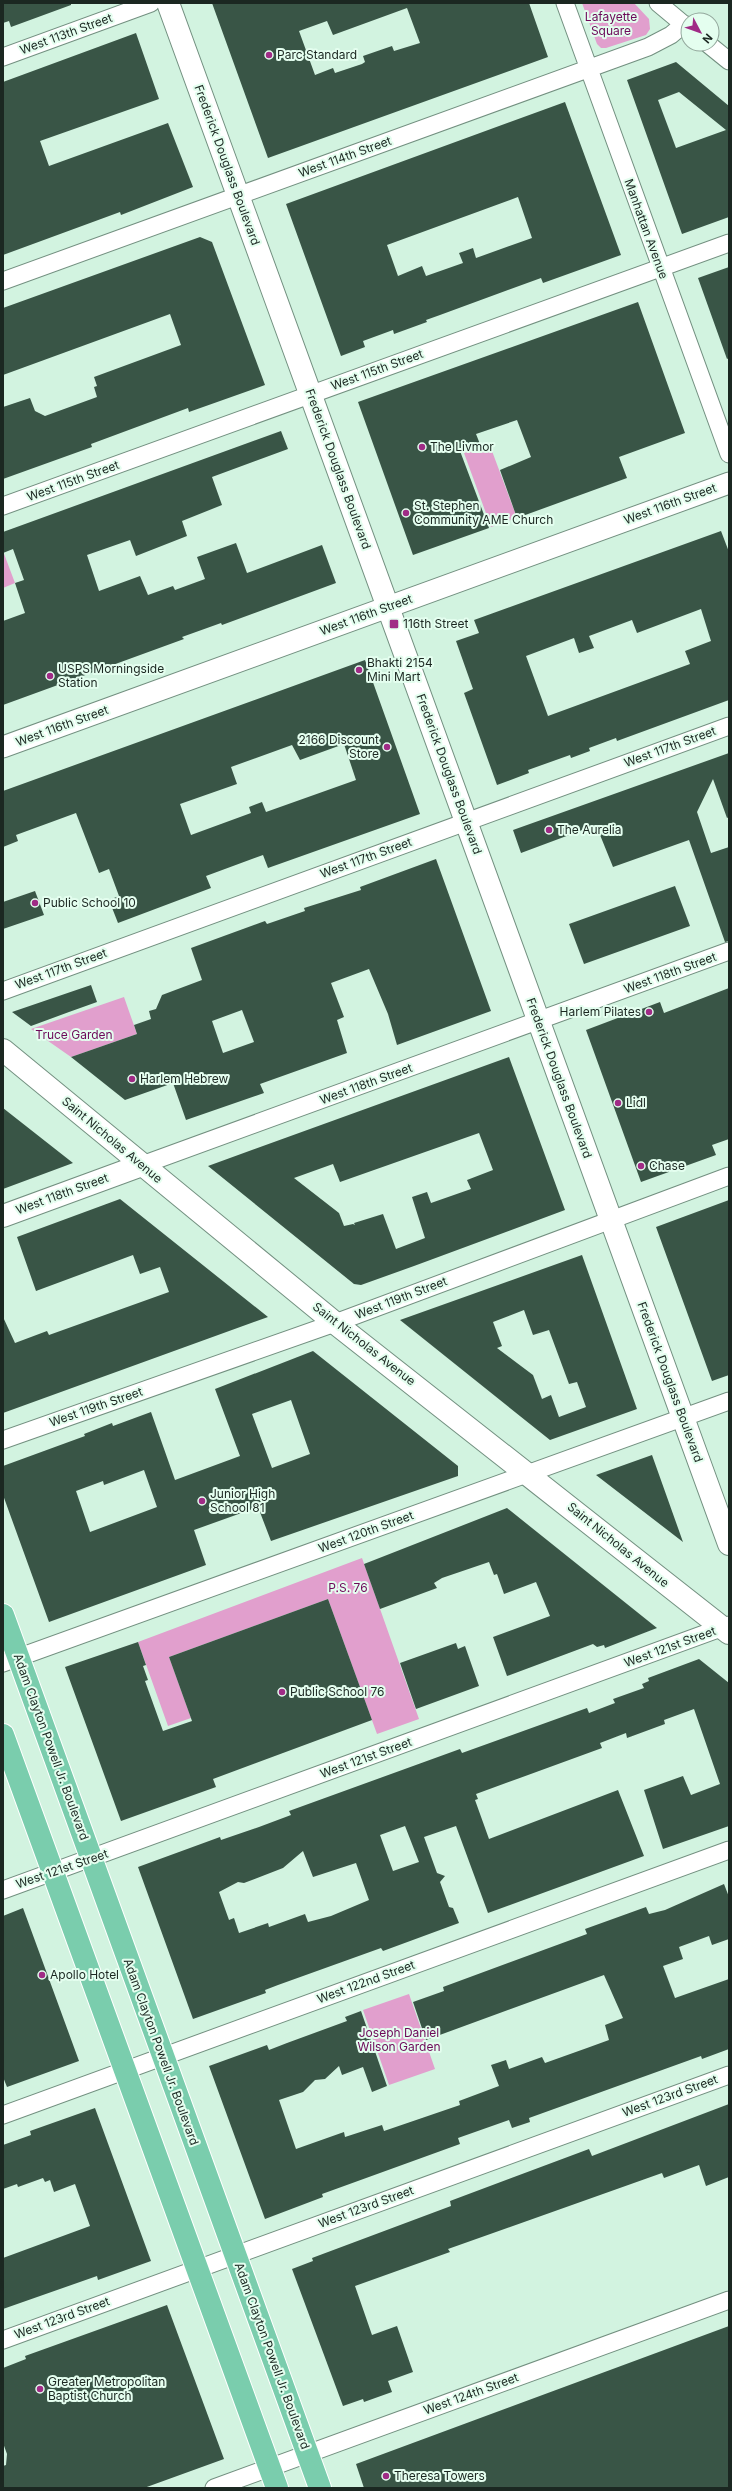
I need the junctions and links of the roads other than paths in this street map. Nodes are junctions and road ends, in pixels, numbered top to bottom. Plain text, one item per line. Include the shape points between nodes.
1 (151, 3) edge
2 (168, 3) edge
3 (565, 3) edge
4 (658, 3) edge
5 (680, 21) edge
6 (680, 29) edge
7 (718, 52) edge
8 (3, 57) edge
9 (729, 61) edge
10 (589, 69) junction
11 (238, 195) junction
12 (729, 243) edge
13 (660, 268) junction
14 (3, 281) edge
15 (311, 394) junction
16 (729, 454) edge
17 (729, 483) edge
18 (3, 506) edge
19 (388, 607) junction
20 (729, 726) edge
21 (3, 747) edge
22 (466, 821) junction
23 (729, 951) edge
24 (3, 991) edge
25 (539, 1021) junction
26 (3, 1050) edge
27 (142, 1164) junction
28 (729, 1176) edge
29 (3, 1216) edge
30 (611, 1218) junction
31 (335, 1323) junction
32 (729, 1401) edge
33 (683, 1418) junction
34 (3, 1440) edge
35 (528, 1473) junction
36 (729, 1544) edge
37 (3, 1615) edge
38 (727, 1628) edge
39 (11, 1660) edge
40 (3, 1735) edge
41 (729, 1850) edge
42 (91, 1859) junction
43 (53, 1872) junction
44 (3, 1890) edge
45 (163, 2057) junction
46 (126, 2071) junction
47 (729, 2075) edge
48 (3, 2116) edge
49 (235, 2255) junction
50 (197, 2270) junction
51 (729, 2300) edge
52 (3, 2340) edge
53 (308, 2454) junction
54 (270, 2467) junction
55 (214, 2488) edge
56 (277, 2488) edge
57 (320, 2488) edge

1 - 8 street, West 113th Street
2 - 11 main road, Frederick Douglass Boulevard
3 - 10 street, Manhattan Avenue
4 - 5 street
6 - 10 street, West 114th Street via 655,44
7 - 9 street
10 - 11 street, West 114th Street
10 - 13 street, Manhattan Avenue
11 - 14 street, West 114th Street
11 - 15 main road, Frederick Douglass Boulevard
12 - 13 street, West 115th Street
13 - 15 street, West 115th Street
13 - 16 street, Manhattan Avenue
15 - 18 street, West 115th Street
15 - 19 main road, Frederick Douglass Boulevard
17 - 19 street, West 116th Street
19 - 21 street, West 116th Street
19 - 22 main road, Frederick Douglass Boulevard
20 - 22 street, West 117th Street
22 - 24 street, West 117th Street
22 - 25 main road, Frederick Douglass Boulevard
23 - 25 street, West 118th Street
25 - 27 street, West 118th Street
25 - 30 main road, Frederick Douglass Boulevard
26 - 27 main road, Saint Nicholas Avenue
27 - 29 main road, West 118th Street
27 - 31 main road, Saint Nicholas Avenue
28 - 30 street, West 119th Street
30 - 31 street, West 119th Street
30 - 33 main road, Frederick Douglass Boulevard
31 - 34 street, West 119th Street
31 - 35 main road, Saint Nicholas Avenue
32 - 33 street, West 120th Street
33 - 35 street, West 120th Street
33 - 36 main road, Frederick Douglass Boulevard
35 - 38 main road, Saint Nicholas Avenue
35 - 39 street, West 120th Street
37 - 39 main road, Adam Clayton Powell Jr. Boulevard
38 - 42 street, West 121st Street
39 - 42 main road, Adam Clayton Powell Jr. Boulevard
40 - 43 main road
41 - 45 street, West 122nd Street
42 - 43 street, West 121st Street
42 - 45 main road, Adam Clayton Powell Jr. Boulevard
43 - 44 street, West 121st Street
43 - 46 main road
45 - 46 street, West 122nd Street
45 - 49 main road, Adam Clayton Powell Jr. Boulevard
46 - 48 street, West 122nd Street
46 - 50 main road
47 - 49 street, West 123rd Street
49 - 50 street, West 123rd Street
49 - 53 main road, Adam Clayton Powell Jr. Boulevard
50 - 52 street, West 123rd Street
50 - 54 main road
51 - 53 street, West 124th Street
53 - 54 street, West 124th Street
53 - 57 main road, Adam Clayton Powell Jr. Boulevard
54 - 55 street, West 124th Street
54 - 56 main road

